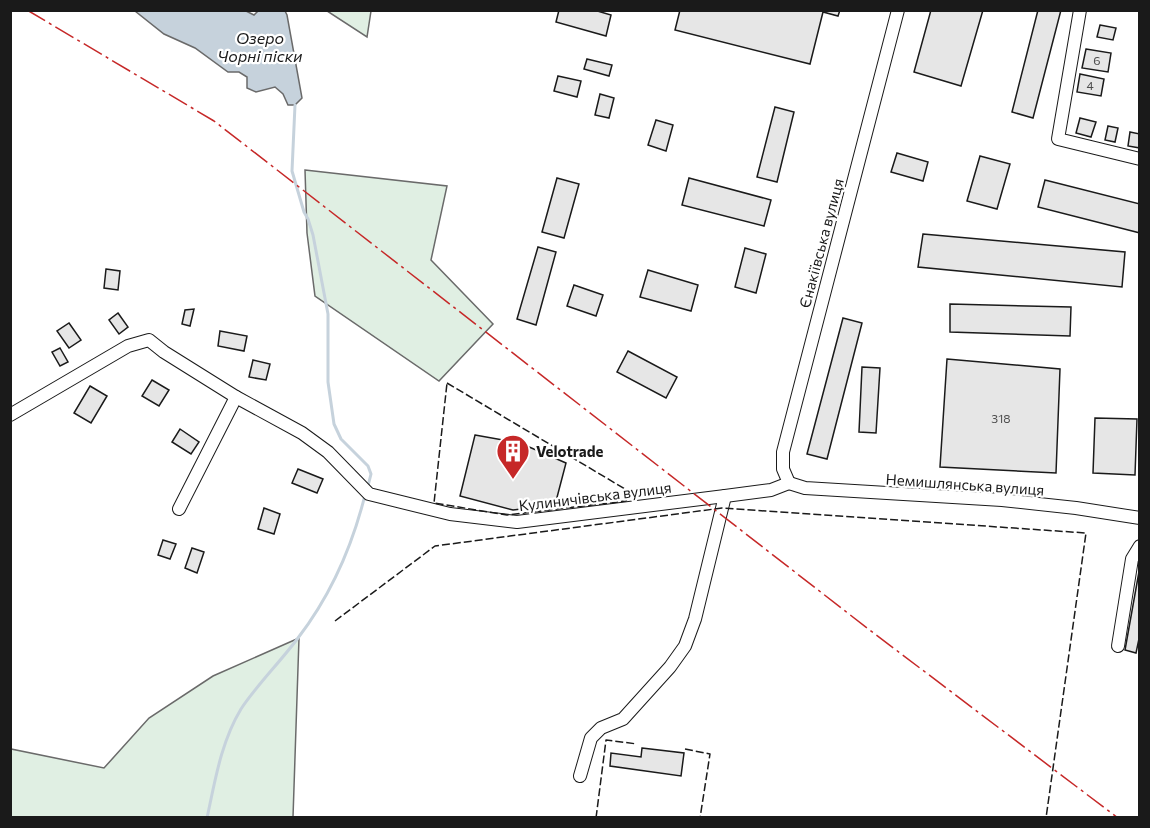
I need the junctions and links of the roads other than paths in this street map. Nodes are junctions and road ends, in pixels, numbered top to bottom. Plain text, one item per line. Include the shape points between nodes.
1 (898, 10) edge
2 (1080, 10) edge
3 (1140, 159) edge
4 (236, 397) junction
5 (10, 415) edge
6 (789, 483) junction
7 (725, 496) junction
8 (179, 509) dead end
9 (1140, 518) edge
10 (1140, 546) edge
11 (1118, 646) dead end
12 (580, 776) dead end

1 - 6 street, Єнакіївська вулиця via 783,452 783,469
2 - 3 street via 1058,139
4 - 5 street, Кулиничівська вулиця via 149,340 128,346
4 - 7 street, Кулиничівська вулиця via 302,433 328,452 365,490 450,514 517,522
4 - 8 street
6 - 7 street, Кулиничівська вулиця via 771,490
6 - 9 street, Немишлянська вулиця via 805,488 1002,500
7 - 12 street via 685,646 623,719 601,728 591,738
10 - 11 street via 1132,559

